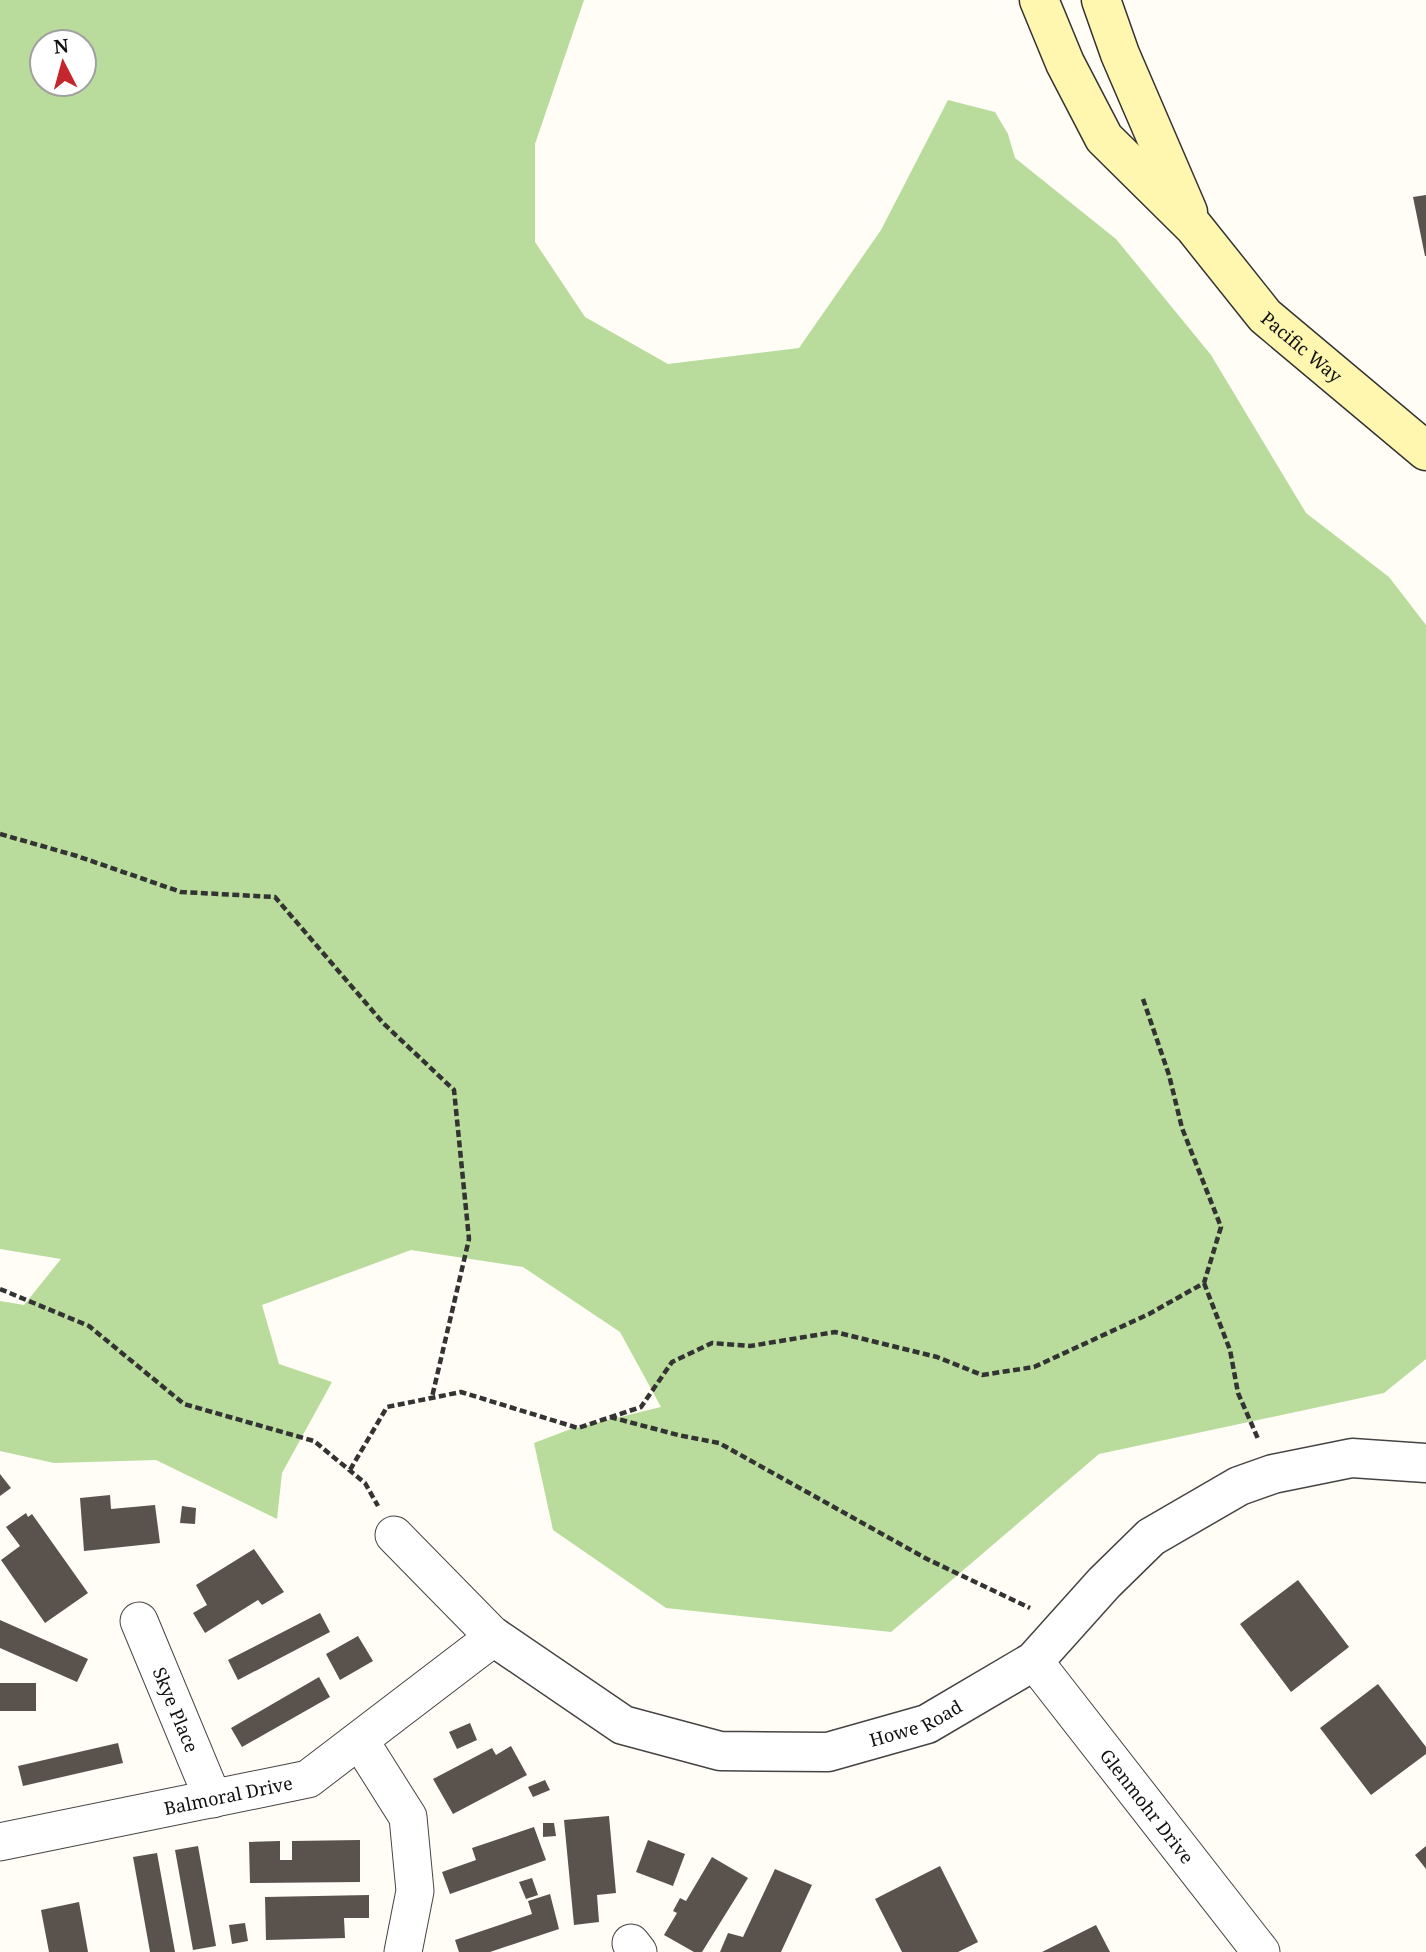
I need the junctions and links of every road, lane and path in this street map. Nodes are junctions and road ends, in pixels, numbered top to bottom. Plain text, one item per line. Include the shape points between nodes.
1 (1039, 0) edge
2 (1101, 0) edge
3 (1194, 227) junction
4 (1426, 451) edge
5 (0, 834) edge
6 (1143, 999) dead end
7 (1204, 1283) junction
8 (0, 1289) edge
9 (432, 1398) junction
10 (609, 1417) junction
11 (1426, 1463) edge
12 (350, 1470) junction
13 (1273, 1474) junction
14 (394, 1535) joint
15 (1030, 1608) dead end
16 (139, 1621) dead end
17 (494, 1637) junction
18 (1034, 1661) junction
19 (360, 1741) junction
20 (213, 1799) junction
21 (0, 1842) edge
22 (403, 1952) edge
23 (1261, 1952) edge

1 - 3 main road, Pacific Way via 1104,138
2 - 3 main road, Pacific Way
3 - 4 main road, Pacific Way via 1265,316
5 - 9 path via 181,892 275,897 383,1023 454,1090 469,1239
6 - 7 path via 1182,1128 1221,1227
7 - 10 path via 1034,1367 982,1375 937,1357 835,1332 750,1346 712,1343 672,1362 641,1407
7 - 13 path via 1230,1350 1238,1392
8 - 12 path via 89,1326 184,1404 314,1441
9 - 10 path via 461,1392 578,1428
9 - 12 path via 387,1407
10 - 15 path via 719,1443 928,1559
11 - 13 street, Howe Road via 1352,1458
12 - 14 path via 365,1483
13 - 18 street, Howe Road via 1239,1486 1151,1537
14 - 17 street, Howe Road
16 - 20 street, Skye Place
17 - 18 street, Howe Road via 624,1725 720,1751 828,1752 927,1724
17 - 19 street, Balmoral Drive
18 - 23 street, Glenmohr Drive
19 - 20 street, Balmoral Drive via 308,1779
19 - 22 street via 408,1817 415,1891
20 - 21 street, Balmoral Drive

